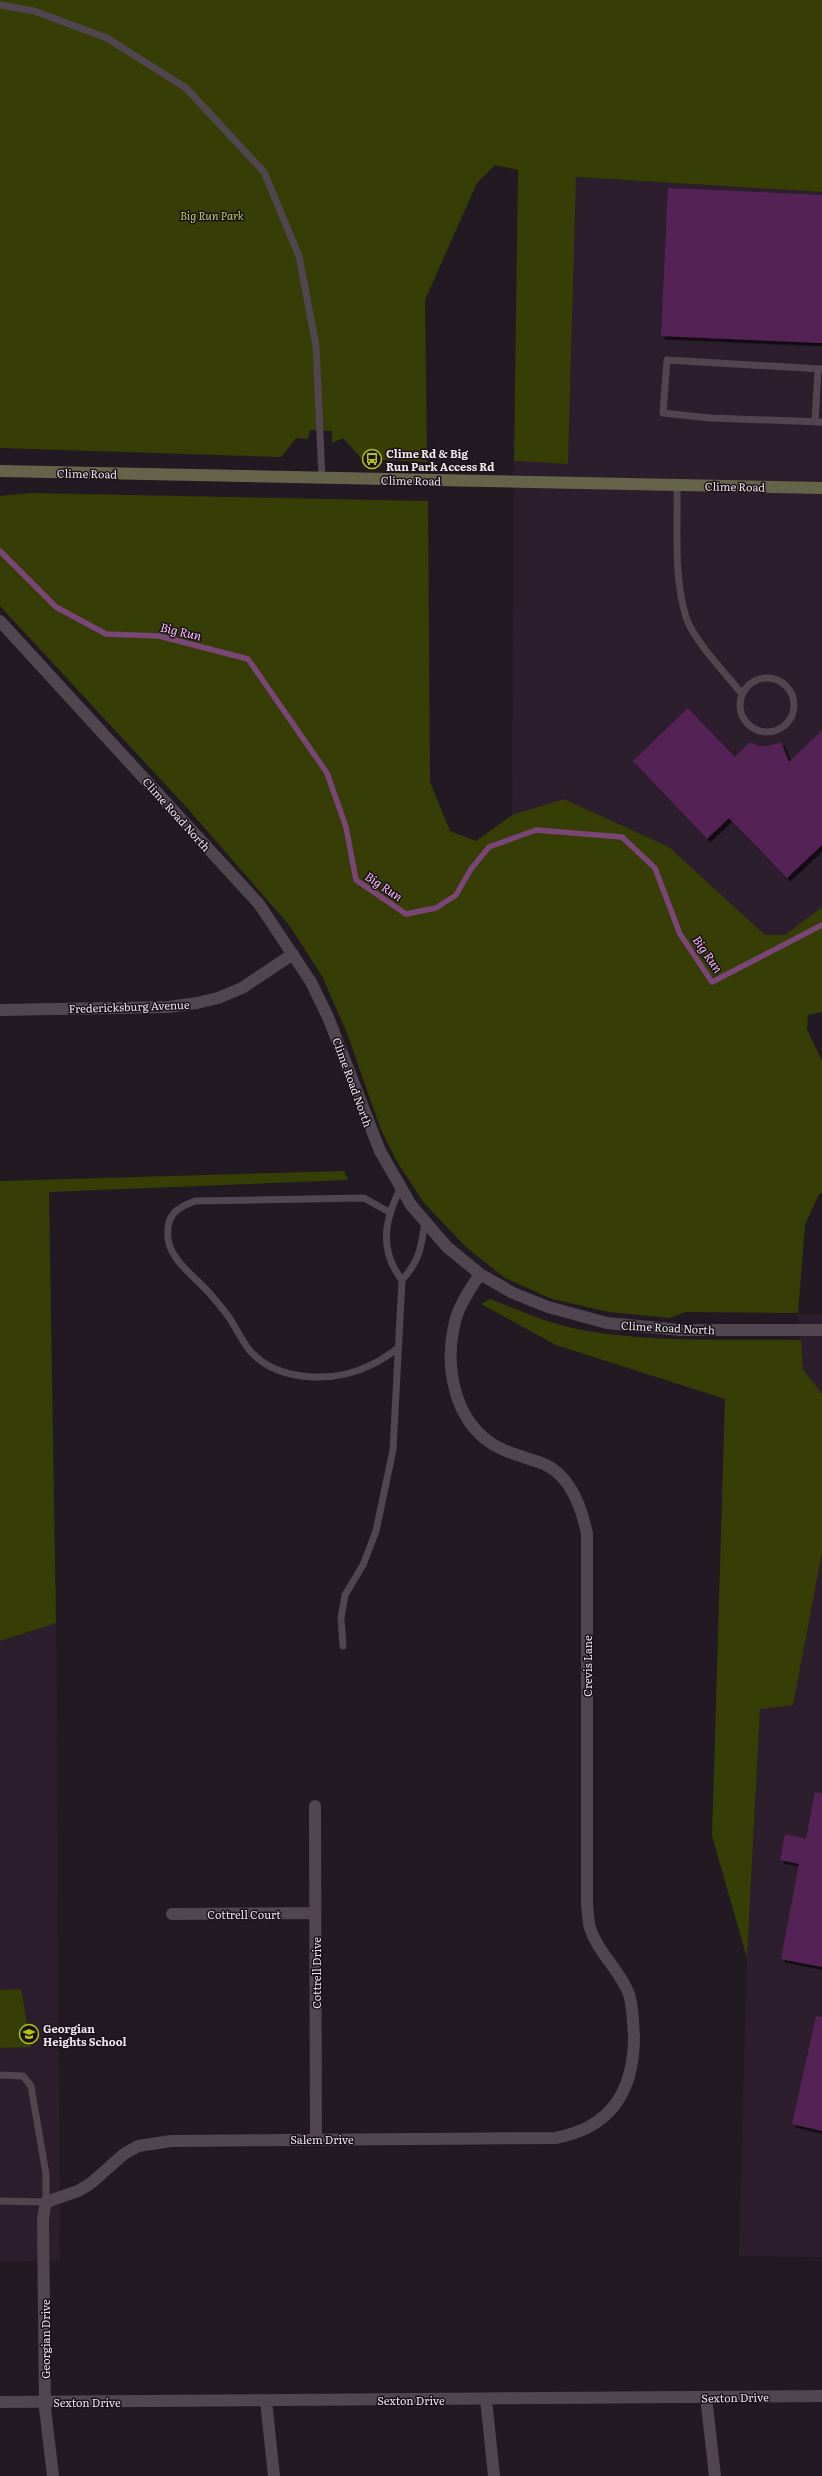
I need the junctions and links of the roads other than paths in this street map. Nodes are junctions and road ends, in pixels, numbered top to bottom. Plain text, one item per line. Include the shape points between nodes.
1 (0, 5) edge
2 (820, 369) edge
3 (818, 422) edge
4 (0, 470) edge
5 (322, 478) junction
6 (677, 485) junction
7 (822, 488) edge
8 (0, 620) edge
9 (742, 694) junction
10 (293, 954) junction
11 (0, 1010) edge
12 (401, 1187) junction
13 (389, 1212) junction
14 (426, 1222) junction
15 (480, 1274) junction
16 (402, 1280) junction
17 (822, 1330) edge
18 (398, 1348) junction
19 (343, 1646) dead end
20 (315, 1806) dead end
21 (172, 1914) dead end
22 (315, 1914) junction
23 (0, 2075) edge
24 (610, 2113) joint
25 (316, 2139) junction
26 (0, 2201) edge
27 (46, 2202) junction
28 (822, 2396) edge
29 (706, 2397) junction
30 (486, 2399) junction
31 (266, 2401) junction
32 (0, 2402) edge
33 (45, 2402) junction
34 (53, 2476) edge
35 (274, 2476) edge
36 (494, 2476) edge
37 (715, 2476) edge

1 - 5 lane via 34,12 107,38 186,88 264,172 299,256 316,346
2 - 3 lane
2 - 3 lane via 667,360 663,409 663,413 671,415
4 - 5 main road, Clime Road
5 - 6 main road, Clime Road
6 - 7 main road, Clime Road
6 - 9 lane via 678,564 681,594 688,621 708,652
8 - 10 street, Clime Road North via 259,904
9 - 9 lane via 754,681 772,678 788,688 794,700 793,714 782,728 773,732 756,730 743,719 740,710
10 - 11 street, Fredericksburg Avenue via 242,988 197,1003 168,1007
10 - 12 street, Clime Road North via 328,1016 377,1146
12 - 13 lane
12 - 14 street, Clime Road North via 411,1205
13 - 16 lane via 386,1234 392,1268
13 - 18 lane via 364,1198 195,1201 178,1207 169,1220 168,1239 174,1256 210,1293 250,1351 267,1367 311,1378 346,1373 372,1365
14 - 15 street, Clime Road North via 447,1247
14 - 16 lane via 421,1252 414,1266
15 - 17 street, Clime Road North via 513,1293 548,1307 607,1323 681,1330
15 - 24 street, Crevis Lane via 463,1300 454,1326 454,1383 461,1412 473,1428 489,1442 546,1465 563,1479 578,1501 587,1534 587,1904 590,1928 629,1994 633,2020 632,2072
16 - 18 lane
18 - 19 lane via 394,1450 388,1484 376,1531 363,1565 346,1595 341,1618
20 - 22 street, Cottrell Drive
21 - 22 street, Cottrell Court
22 - 25 street, Cottrell Drive
23 - 27 lane via 23,2076 31,2086 46,2174
24 - 25 street, Salem Drive via 585,2130 555,2138
25 - 27 street, Salem Drive via 171,2141 138,2146 124,2154 90,2184
26 - 27 lane
27 - 33 street, Georgian Drive via 43,2218
28 - 29 street, Sexton Drive
29 - 30 street, Sexton Drive
29 - 37 street
30 - 31 street, Sexton Drive
30 - 36 street
31 - 33 street, Sexton Drive
31 - 35 street
32 - 33 street, Sexton Drive
33 - 34 street, Georgian Drive

